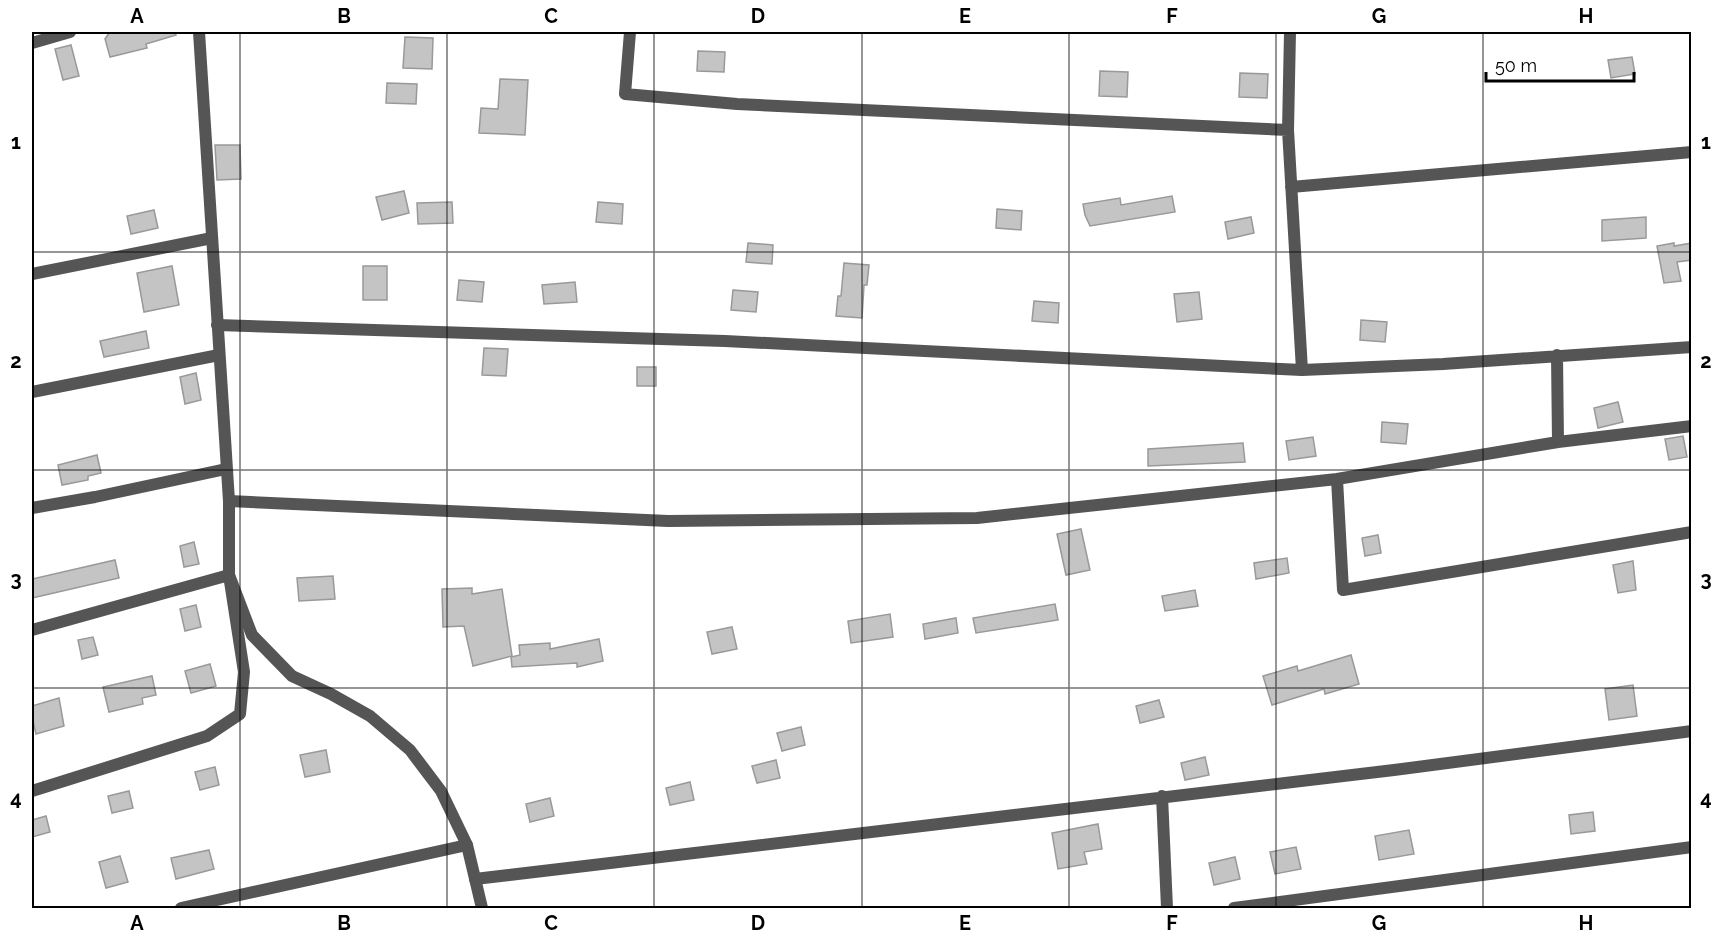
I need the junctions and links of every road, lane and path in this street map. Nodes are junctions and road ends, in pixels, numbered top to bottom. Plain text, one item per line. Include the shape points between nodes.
1 (70, 32) edge
2 (199, 32) edge
3 (630, 32) edge
4 (1290, 32) edge
5 (32, 44) edge
6 (1288, 130) junction
7 (1692, 152) edge
8 (1291, 187) junction
9 (212, 238) junction
10 (32, 274) edge
11 (218, 325) junction
12 (1692, 347) edge
13 (219, 355) junction
14 (1557, 355) junction
15 (1302, 370) junction
16 (32, 392) edge
17 (1692, 426) edge
18 (1558, 442) junction
19 (226, 469) junction
20 (1337, 479) junction
21 (229, 501) junction
22 (32, 508) edge
23 (1692, 532) edge
24 (229, 575) junction
25 (32, 630) edge
26 (1692, 731) edge
27 (32, 791) edge
28 (1162, 796) junction
29 (467, 845) junction
30 (1692, 847) edge
31 (475, 879) junction
32 (181, 909) edge
33 (482, 909) edge
34 (1167, 909) edge
35 (1234, 909) edge

1 - 5 street
2 - 9 street
3 - 6 street via 625,94 737,104
4 - 6 street
6 - 8 street
7 - 8 street
8 - 15 street
9 - 10 street
9 - 11 street
11 - 13 street
11 - 15 street via 725,341
12 - 14 street
13 - 16 street
13 - 19 street
14 - 15 street
14 - 18 street
17 - 18 street
18 - 20 street
19 - 21 street
19 - 22 street
20 - 21 street via 977,518 668,521
20 - 23 street via 1343,590
21 - 24 street
24 - 25 street
24 - 27 street via 244,672 240,714 207,736
24 - 29 street via 252,635 292,676 370,716 411,750 441,791
26 - 28 street
28 - 31 street
28 - 34 street
29 - 31 street
29 - 32 street
30 - 35 street
31 - 33 street

